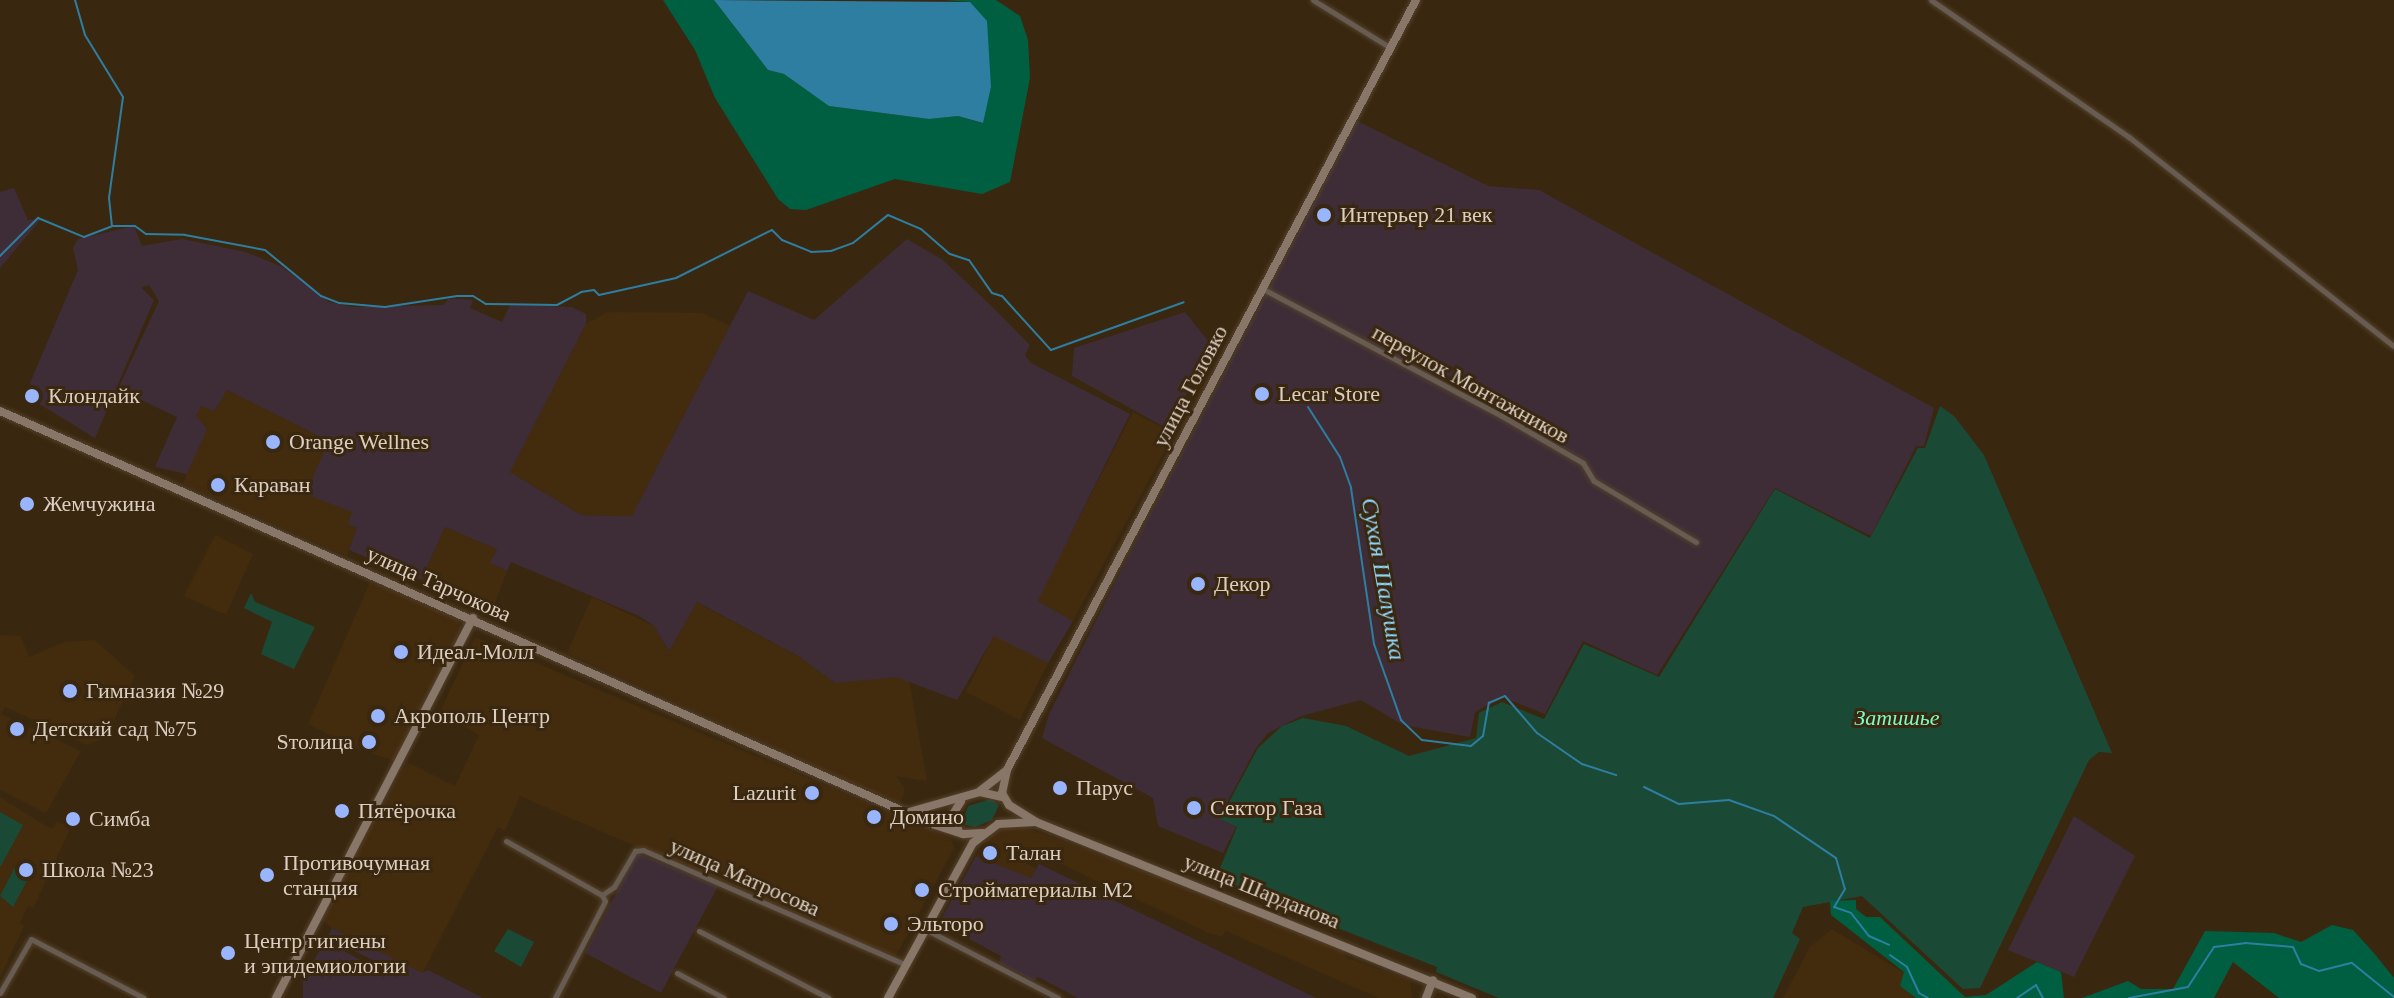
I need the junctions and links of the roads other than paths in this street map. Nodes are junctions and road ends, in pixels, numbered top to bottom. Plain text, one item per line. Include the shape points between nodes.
1 (1313, 0) edge
2 (1416, 0) edge
3 (1931, 0) edge
4 (1391, 48) junction
5 (1263, 289) junction
6 (2394, 346) edge
7 (0, 411) edge
8 (1696, 542) dead end
9 (473, 618) junction
10 (1007, 770) junction
11 (980, 792) junction
12 (1004, 799) junction
13 (962, 801) junction
14 (906, 813) junction
15 (1036, 822) junction
16 (998, 824) junction
17 (983, 833) junction
18 (962, 834) junction
19 (506, 841) dead end
20 (961, 858) junction
21 (602, 895) junction
22 (925, 929) junction
23 (699, 931) dead end
24 (906, 965) junction
25 (677, 973) dead end
26 (1433, 980) junction
27 (0, 993) edge
28 (144, 998) edge
29 (276, 998) edge
30 (555, 998) edge
31 (724, 998) edge
32 (829, 998) edge
33 (888, 998) edge
34 (1058, 998) edge
35 (1426, 998) edge
36 (1472, 998) edge

1 - 4 street
2 - 4 main road, улица Головко
3 - 6 street via 2129,137
4 - 5 main road, улица Головко
5 - 8 street, переулок Монтажников via 1583,463 1594,481
5 - 10 main road, улица Головко
7 - 9 main road, улица Тарчокова
9 - 14 main road, улица Тарчокова
9 - 29 main road
10 - 11 main road
10 - 12 main road
11 - 12 main road
11 - 13 main road
12 - 15 main road
12 - 16 main road
13 - 14 main road
13 - 18 main road via 953,814
14 - 18 main road, улица Тарчокова
15 - 16 main road
15 - 26 main road, улица Шарданова
16 - 17 main road
17 - 18 main road
17 - 20 main road
18 - 20 main road
19 - 21 street
20 - 22 main road
21 - 24 street, улица Матросова via 614,887 635,851 643,850
21 - 30 street via 605,901
22 - 24 main road
22 - 34 street
23 - 32 street
24 - 33 main road
25 - 31 street
26 - 35 main road
26 - 36 main road, улица Шарданова
27 - 28 street via 31,939

